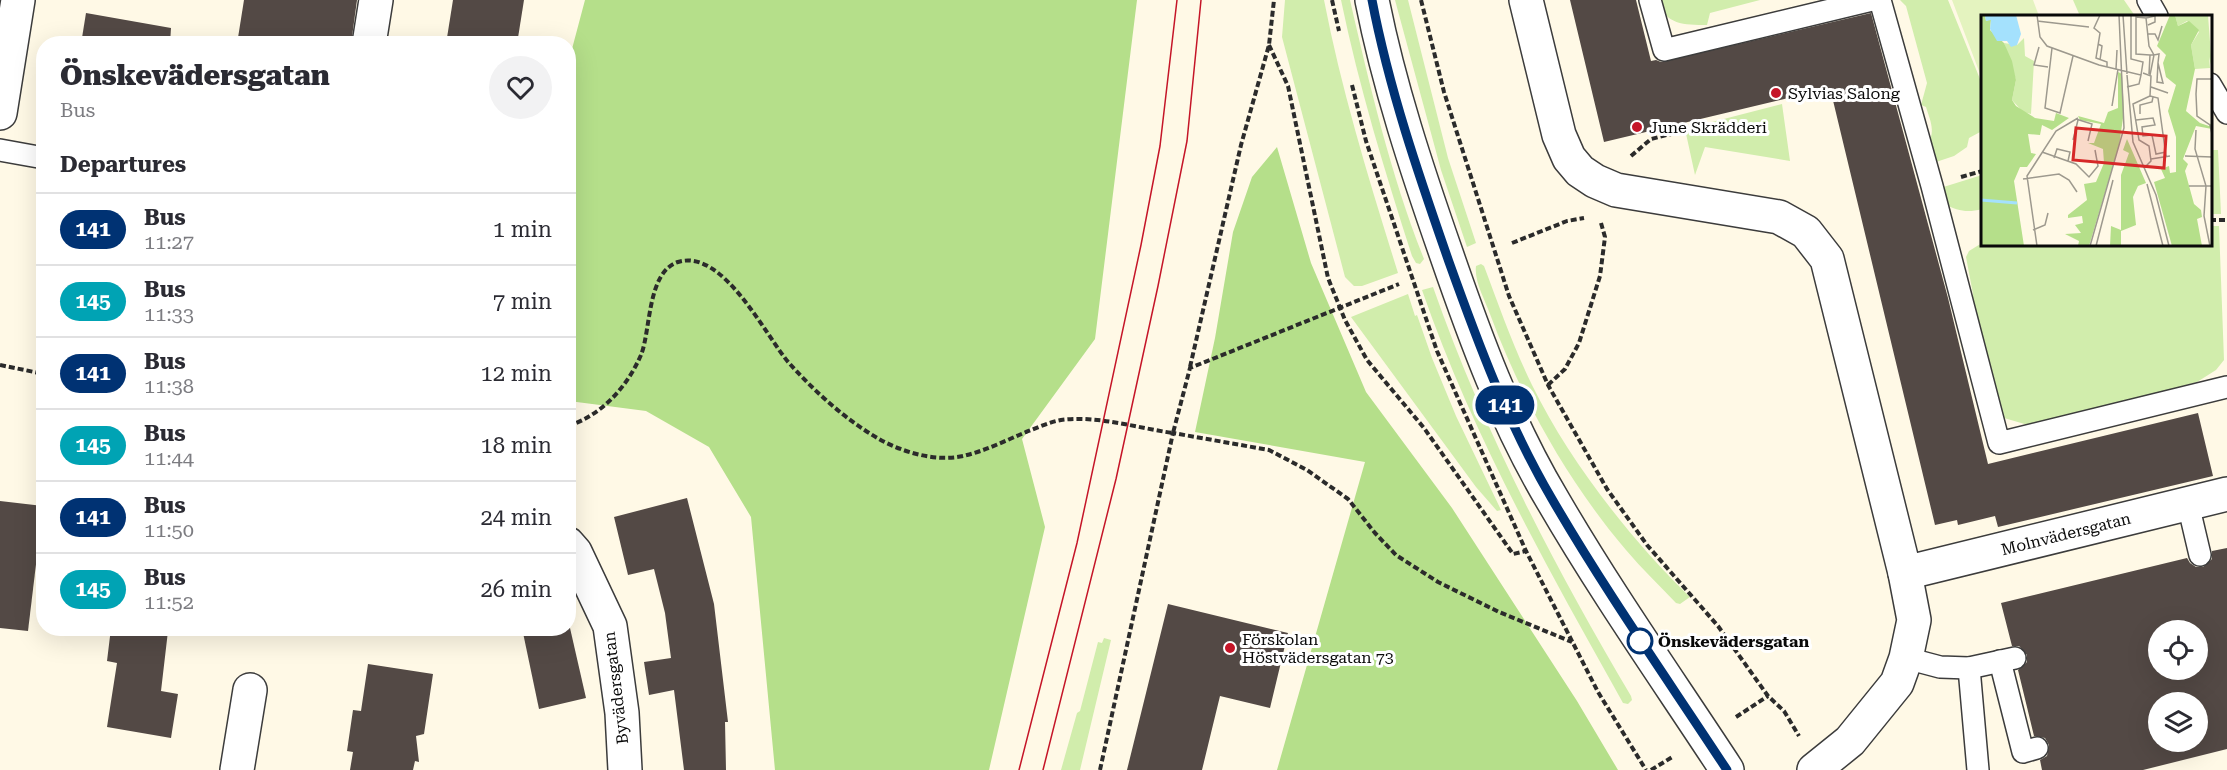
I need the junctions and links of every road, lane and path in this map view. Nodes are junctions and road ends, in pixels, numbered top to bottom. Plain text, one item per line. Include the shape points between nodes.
1 (18, 0) edge
2 (376, 0) edge
3 (1274, 0) edge
4 (1372, 0) edge
5 (1421, 0) edge
6 (1526, 0) edge
7 (1650, 0) edge
8 (1872, 0) edge
9 (1880, 0) edge
10 (2148, 0) edge
11 (2156, 15) edge
12 (370, 36) edge
13 (1269, 45) junction
14 (2212, 86) edge
15 (0, 113) edge
16 (2227, 113) edge
17 (0, 150) edge
18 (36, 157) edge
19 (1591, 219) dead end
20 (1600, 221) dead end
21 (1512, 243) dead end
22 (1399, 284) dead end
23 (1338, 306) junction
24 (0, 365) edge
25 (1190, 368) junction
26 (36, 372) edge
27 (1548, 385) junction
28 (2227, 387) edge
29 (576, 424) edge
30 (1173, 433) junction
31 (2227, 494) edge
32 (2188, 504) junction
33 (1526, 551) dead end
34 (576, 554) edge
35 (2200, 555) dead end
36 (1905, 573) junction
37 (1573, 643) dead end
38 (1906, 658) junction
39 (1969, 668) junction
40 (250, 690) dead end
41 (2037, 748) dead end
42 (1817, 768) edge
43 (237, 770) edge
44 (625, 770) edge
45 (1100, 770) edge
46 (1727, 770) edge
47 (1978, 770) edge

1 - 15 street
2 - 12 street
3 - 13 path
4 - 46 street via 1399,109 1432,213 1476,337 1515,428 1551,498
5 - 27 path via 1444,92 1509,296
6 - 36 street via 1559,135 1580,171 1616,190 1779,217 1806,231 1827,259
7 - 8 lane via 1664,50
9 - 28 lane via 1999,443
10 - 11 lane
13 - 23 path via 1288,87 1328,278
13 - 25 path via 1240,145
14 - 16 lane
17 - 18 lane
19 - 21 path via 1567,221
20 - 27 path via 1605,237 1600,276 1579,343 1565,369
22 - 23 path
23 - 25 path
23 - 33 path via 1367,360 1424,428 1514,554
24 - 26 path
25 - 30 path
27 - 42 path via 1607,489 1647,546 1718,626 1768,696 1784,711
29 - 30 path via 608,404 629,377 641,354 656,284 665,270 688,260 700,263 733,286 789,363 835,407 858,426 910,453 966,456 1058,420 1086,418
30 - 37 path via 1269,450 1307,470 1348,499 1396,555 1438,582
30 - 45 path
31 - 32 street, Molnvädersgatan
32 - 35 lane
32 - 36 street, Molnvädersgatan
34 - 44 street, Byvädersgatan via 610,626
36 - 38 street via 1914,620
38 - 39 lane via 1940,667
38 - 42 street via 1897,682 1872,715 1850,741
39 - 41 lane via 2007,659 2022,752
39 - 47 lane
40 - 43 street

